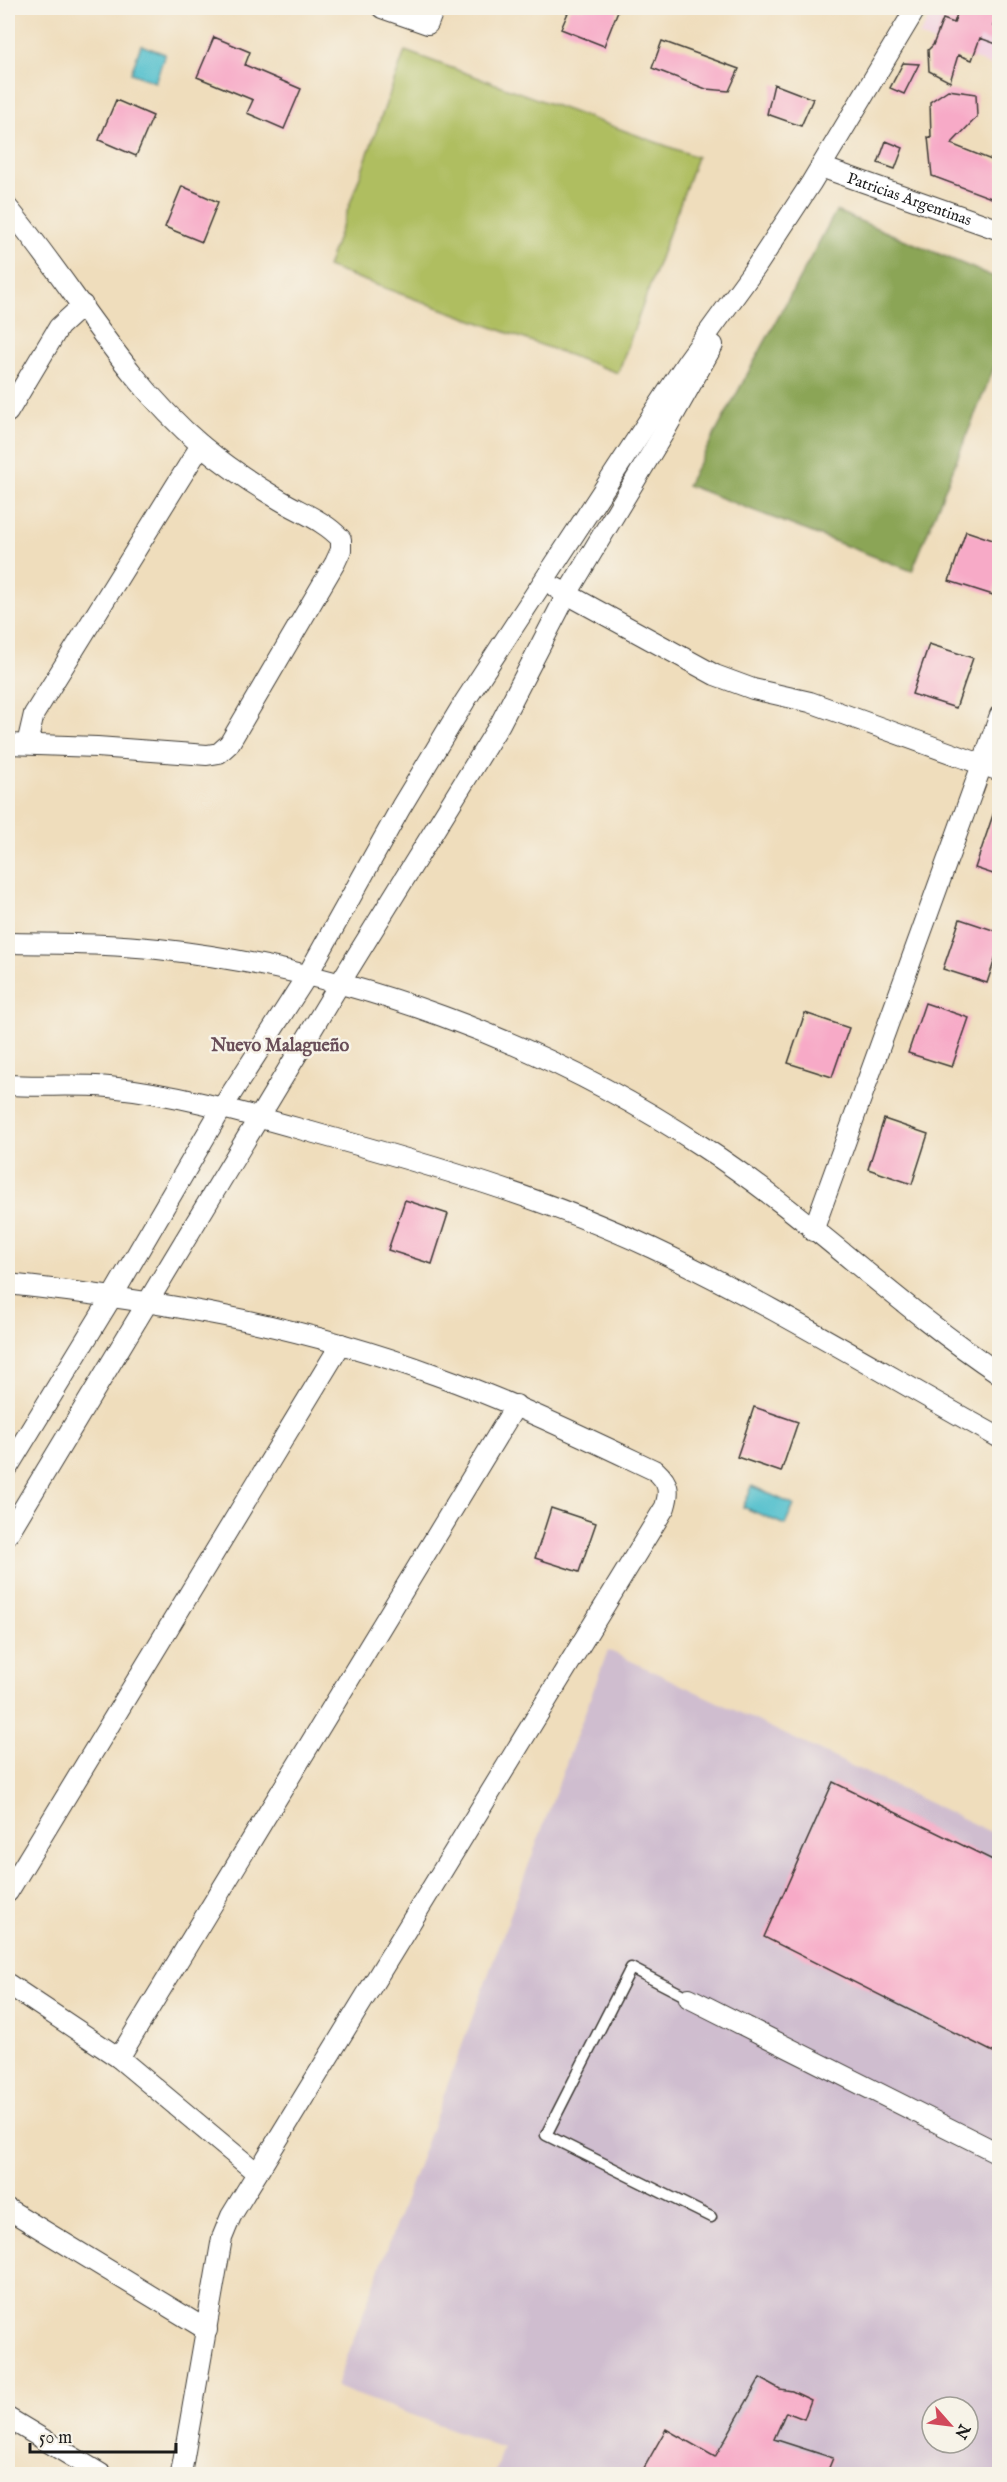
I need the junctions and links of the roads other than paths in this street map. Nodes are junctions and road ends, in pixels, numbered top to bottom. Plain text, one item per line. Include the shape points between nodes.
1 (382, 8) edge
2 (916, 8) edge
3 (431, 16) edge
4 (821, 167) junction
5 (8, 208) edge
6 (999, 230) edge
7 (756, 267) junction
8 (83, 305) junction
9 (8, 412) edge
10 (201, 445) junction
11 (545, 582) junction
12 (567, 594) junction
13 (999, 715) edge
14 (17, 744) edge
15 (991, 768) edge
16 (8, 943) edge
17 (308, 974) junction
18 (340, 983) junction
19 (8, 1085) edge
20 (222, 1108) junction
21 (261, 1118) junction
22 (813, 1231) junction
23 (8, 1284) edge
24 (113, 1295) junction
25 (150, 1301) junction
26 (341, 1344) junction
27 (999, 1374) edge
28 (516, 1406) junction
29 (999, 1438) edge
30 (8, 1467) edge
31 (8, 1534) edge
32 (8, 1892) edge
33 (8, 1984) edge
34 (689, 1998) joint
35 (119, 2058) junction
36 (999, 2154) edge
37 (257, 2173) junction
38 (8, 2209) edge
39 (711, 2217) dead end
40 (207, 2330) junction
41 (8, 2418) edge
42 (101, 2475) edge
43 (181, 2475) edge

1 - 3 street
2 - 4 street
4 - 6 street, Patricias Argentinas
4 - 7 street
5 - 8 street
7 - 11 street via 687,362
7 - 12 street via 663,434
8 - 9 street via 59,327
8 - 10 street via 115,352
10 - 14 street
10 - 14 street via 341,539 341,550 330,573 229,744 219,753 207,755
11 - 12 street
11 - 17 street via 401,807
12 - 15 street via 715,675 753,689 810,702
12 - 18 street via 500,724
13 - 15 street
15 - 22 street
16 - 17 street via 158,949
17 - 18 street
17 - 20 street
18 - 21 street
18 - 22 street via 510,1044 585,1078 705,1148
19 - 20 street via 108,1087
20 - 21 street
20 - 24 street
21 - 25 street
21 - 29 street via 455,1174 605,1227 698,1271
22 - 27 street via 935,1329
23 - 24 street
24 - 25 street
24 - 30 street
25 - 26 street
25 - 31 street
26 - 28 street via 435,1374
26 - 32 street
28 - 35 street
28 - 37 street via 656,1471 666,1480 669,1493 665,1507
33 - 35 street
34 - 36 street
34 - 39 lane via 631,1968 546,2135
35 - 37 street
37 - 40 street via 222,2238
38 - 40 street
40 - 43 street
41 - 42 street

